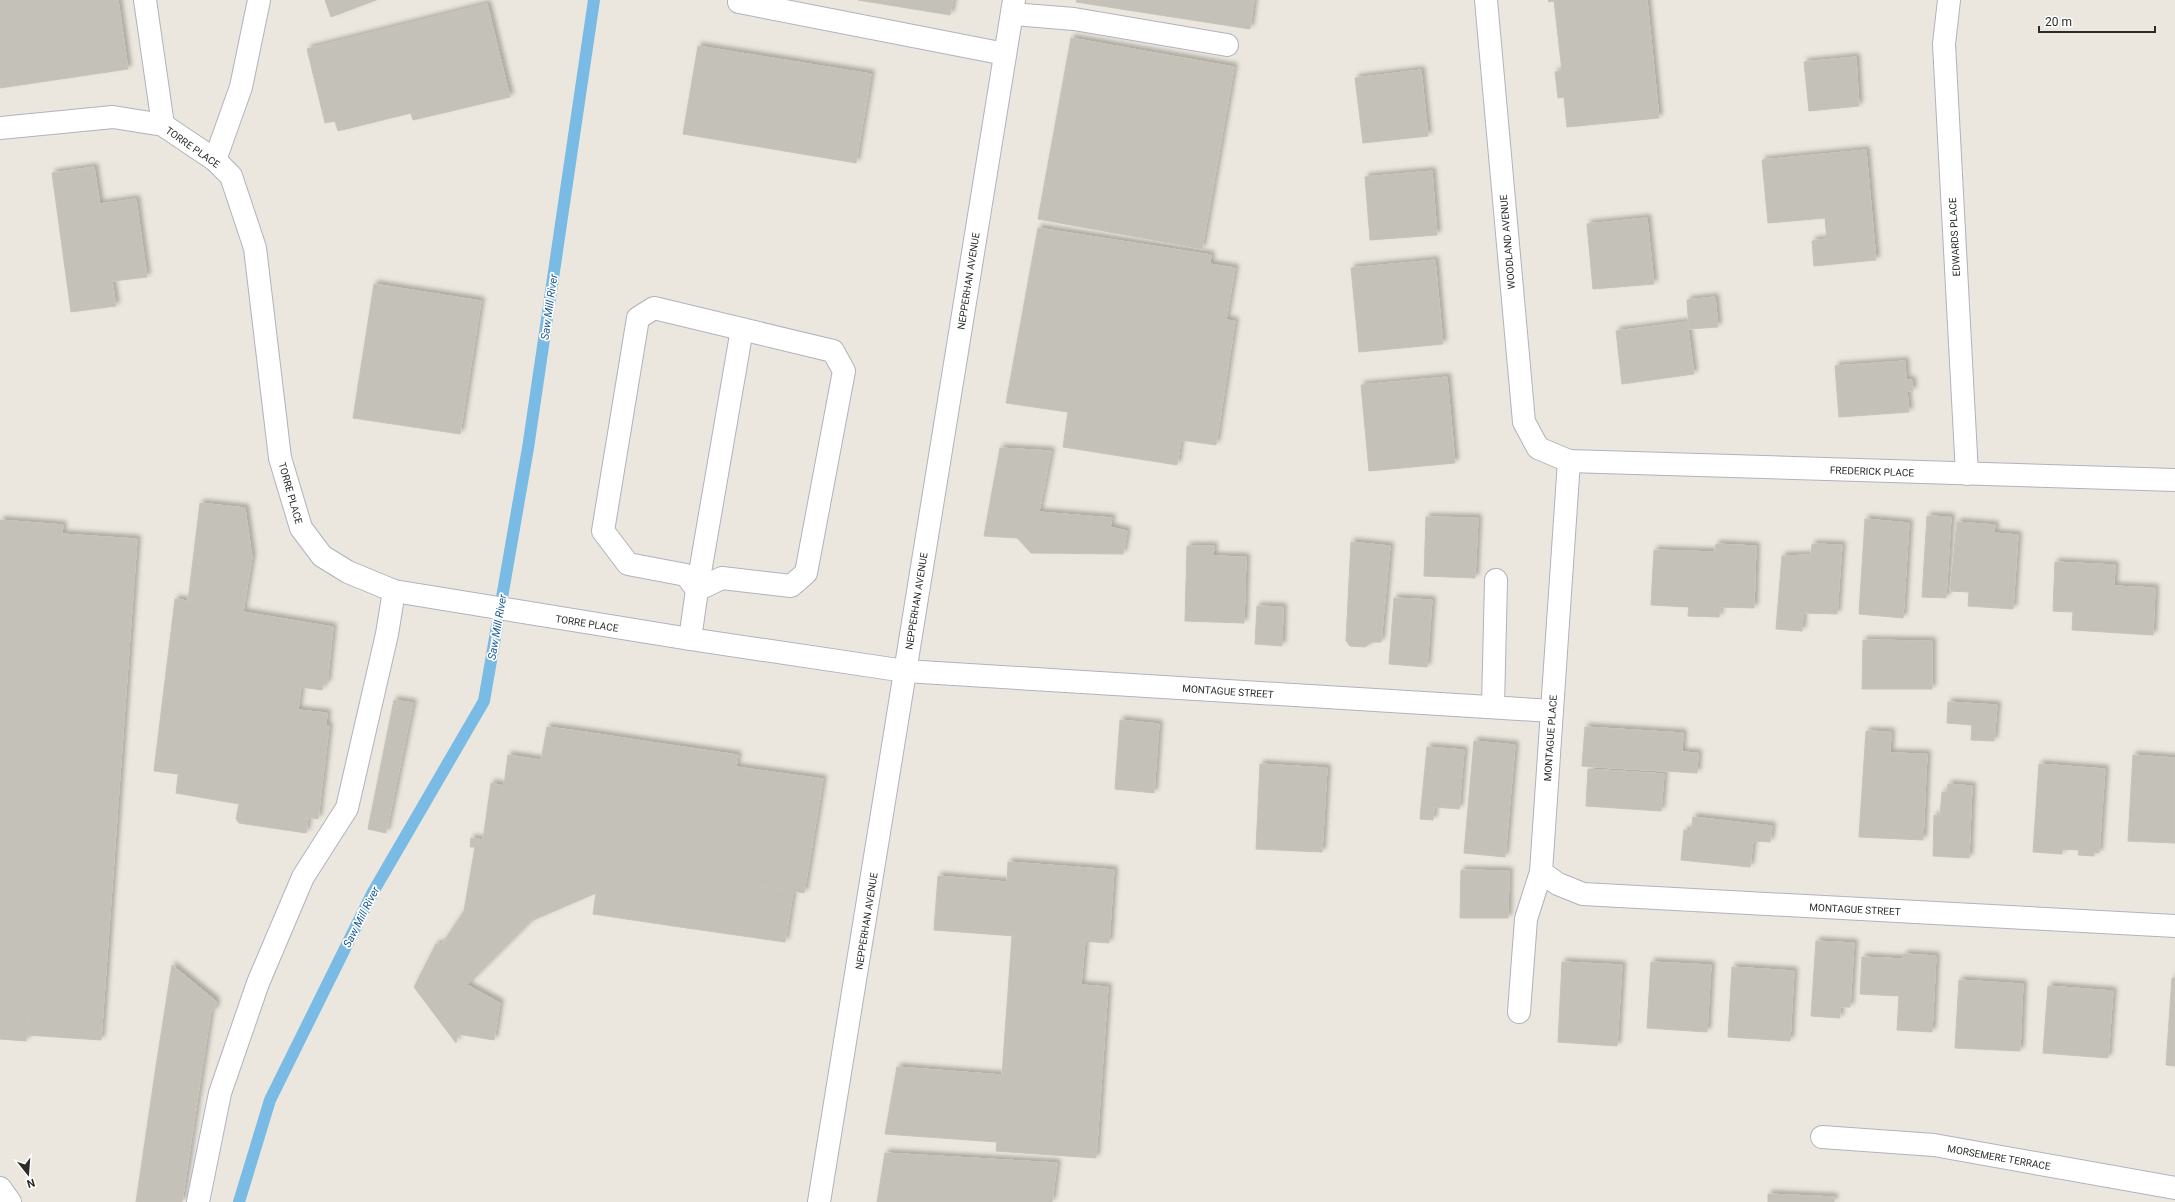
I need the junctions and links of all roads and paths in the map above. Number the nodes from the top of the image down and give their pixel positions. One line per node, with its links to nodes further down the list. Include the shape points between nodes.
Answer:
1 (145, 0): 9 (street)
2 (259, 0): 11 (street, via 241,87)
3 (740, 0): 8 (street, via 739,2)
4 (1486, 0): 13 (street, WOODLAND AVENUE, via 1524,422 1538,448)
5 (1949, 0): 14 (street, EDWARDS PLACE, via 1944,44)
6 (1013, 7): 7 (street); 8 (street, NEPPERHAN AVENUE)
7 (1228, 45)
8 (1005, 54): 20 (street, NEPPERHAN AVENUE)
9 (163, 125): 10 (street, TORRE PLACE, via 113,116); 11 (street, TORRE PLACE)
10 (0, 128)
11 (215, 160): 18 (street, TORRE PLACE, via 231,176 255,248 280,458 301,528 322,556 348,572)
12 (742, 329): 17 (street); 17 (street, via 833,351 844,371 806,573 791,586 722,578); 17 (street, via 654,308 638,318 603,530 628,564 686,575)
13 (1569, 461): 14 (street, FREDERICK PLACE); 22 (street, MONTAGUE PLACE)
14 (1967, 474): 15 (street, FREDERICK PLACE)
15 (2175, 480)
16 (1496, 580): 21 (street)
17 (697, 590): 19 (street)
18 (394, 591): 19 (street, TORRE PLACE); 30 (street, via 387,634 347,808 303,877 258,983 220,1093)
19 (690, 640): 20 (street, TORRE PLACE)
20 (905, 670): 21 (street, MONTAGUE STREET); 31 (street, NEPPERHAN AVENUE)
21 (1493, 707): 22 (street, MONTAGUE STREET)
22 (1552, 711): 23 (street, MONTAGUE PLACE)
23 (1541, 872): 24 (street, MONTAGUE STREET, via 1558,884 1583,894); 25 (street, MONTAGUE PLACE, via 1526,919)
24 (2175, 926)
25 (1519, 1012)
26 (1822, 1137): 28 (street, MORSEMERE TERRACE, via 1934,1145)
27 (0, 1188): 29 (street)
28 (2175, 1188)
29 (10, 1202)
30 (198, 1202)
31 (819, 1202)

